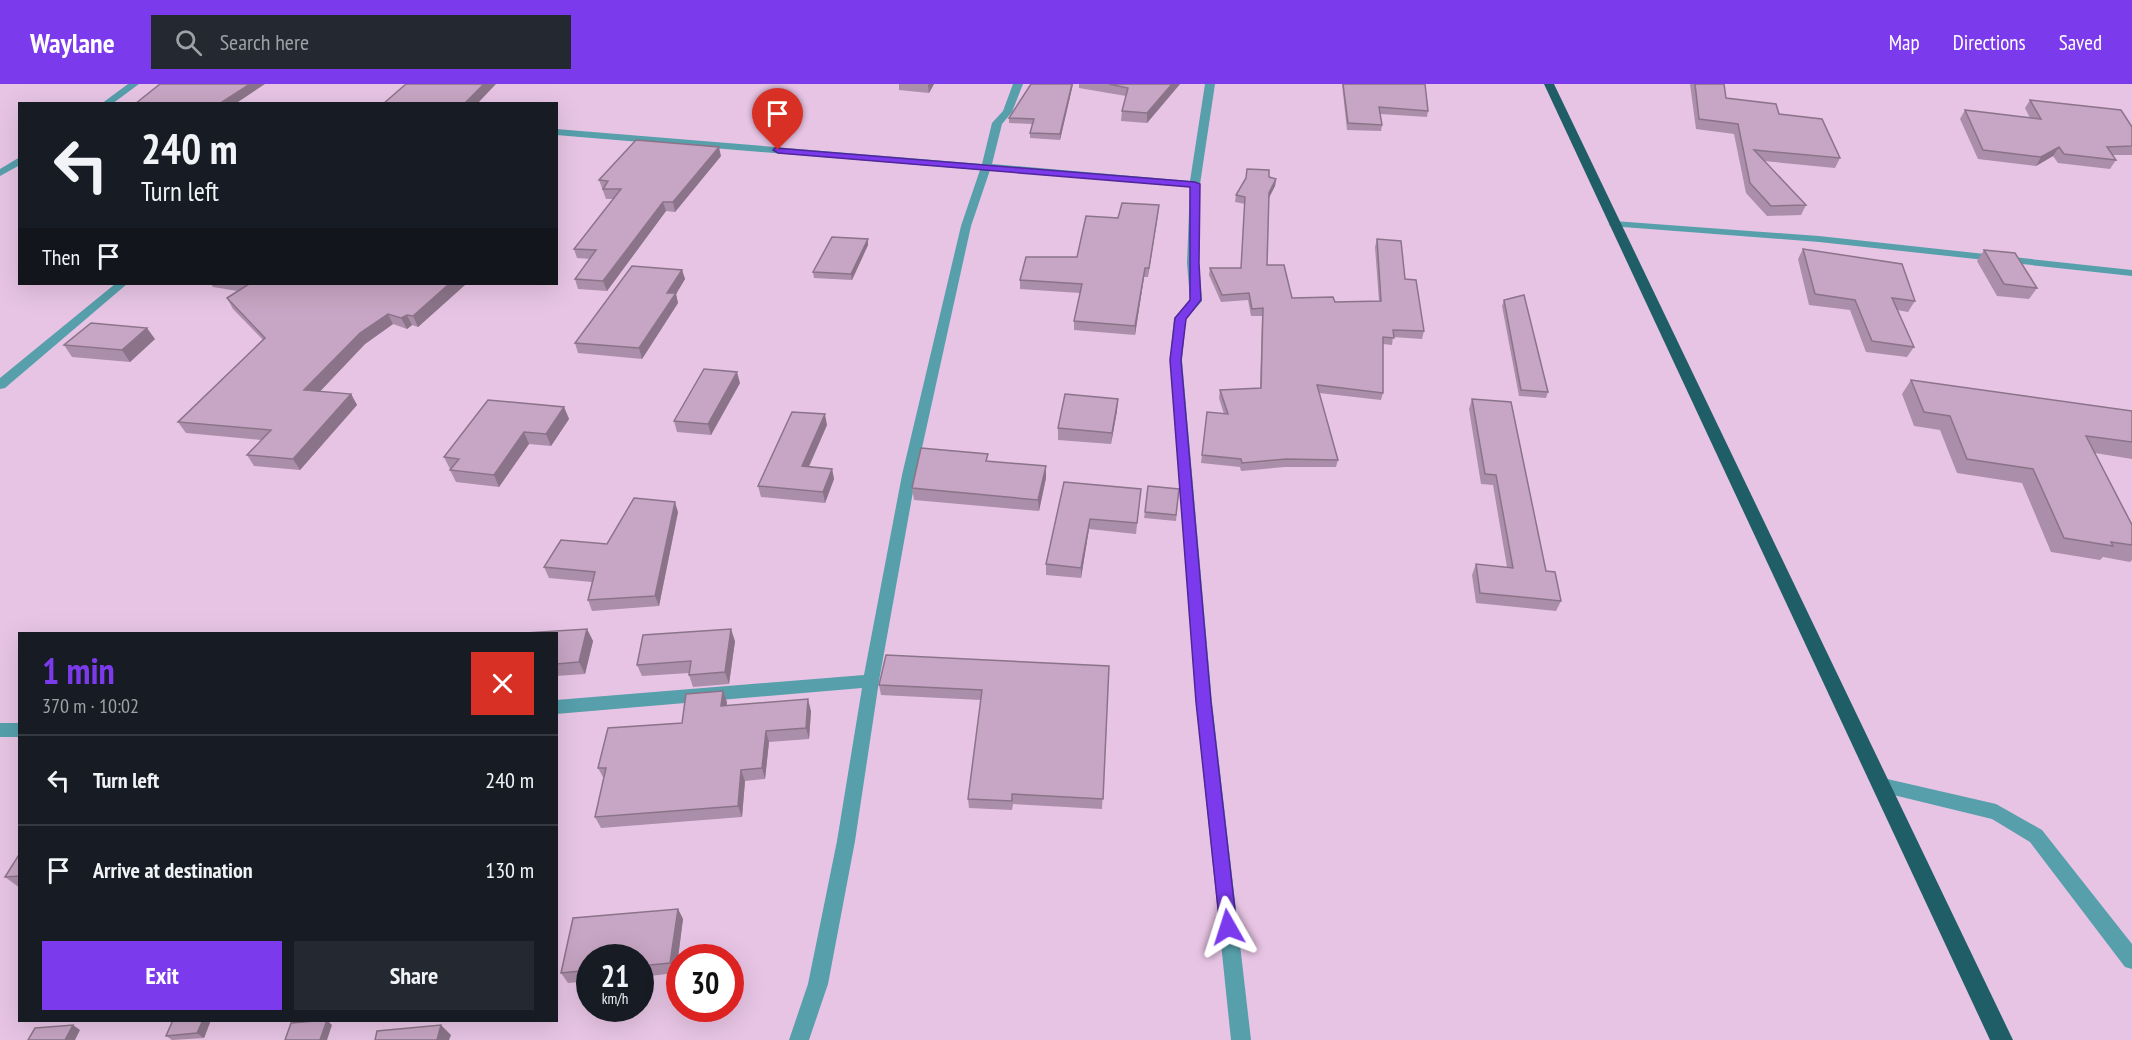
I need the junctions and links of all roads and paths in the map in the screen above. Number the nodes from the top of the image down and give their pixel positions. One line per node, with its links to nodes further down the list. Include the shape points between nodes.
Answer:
1 (134, 84): 5 (street)
2 (1018, 84): 8 (street, via 1007,112 997,123)
3 (1210, 84): 10 (street)
4 (1549, 84): 11 (highway)
5 (107, 102)
6 (558, 132): 8 (street)
7 (18, 161): 9 (street)
8 (986, 168): 10 (street); 15 (street, via 966,226 909,475)
9 (0, 173)
10 (1195, 184): 22 (street, via 1196,300 1180,318 1176,360 1203,702)
11 (1614, 225): 12 (street, via 1818,239); 19 (highway)
12 (2132, 273)
13 (120, 285): 14 (street)
14 (0, 385)
15 (871, 681): 16 (street); 21 (street, via 818,984)
16 (558, 707)
17 (0, 730): 18 (street)
18 (18, 730)
19 (1883, 786): 20 (street, via 1996,812 2036,836); 23 (highway)
20 (2132, 960)
21 (799, 1040)
22 (1241, 1040)
23 (2002, 1040)

